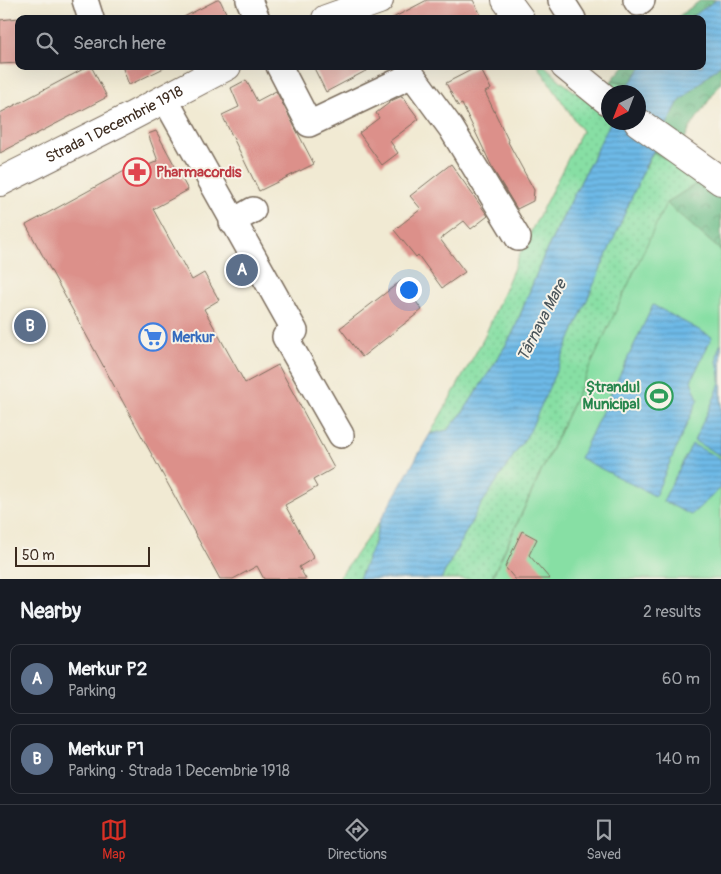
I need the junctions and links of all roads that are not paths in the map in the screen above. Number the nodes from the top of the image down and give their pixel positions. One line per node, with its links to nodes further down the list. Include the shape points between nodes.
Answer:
1 (85, 0): 8 (lane)
2 (249, 0): 9 (lane)
3 (379, 0): 10 (main road)
4 (506, 0): 11 (main road)
5 (561, 0): 12 (lane)
6 (636, 0): 7 (lane, via 638,3)
7 (642, 0)
8 (90, 15)
9 (255, 15)
10 (337, 15)
11 (517, 15)
12 (570, 15)
13 (219, 70): 17 (main road, Strada 1 Decembrie 1918)
14 (280, 70): 21 (lane, via 309,124 412,75 451,128)
15 (575, 70): 16 (main road)
16 (601, 95)
17 (164, 99): 20 (main road, Strada 1 Decembrie 1918); 22 (lane, via 243,216 295,331 285,337)
18 (646, 128): 19 (main road)
19 (721, 181)
20 (0, 182)
21 (518, 238)
22 (341, 435)

